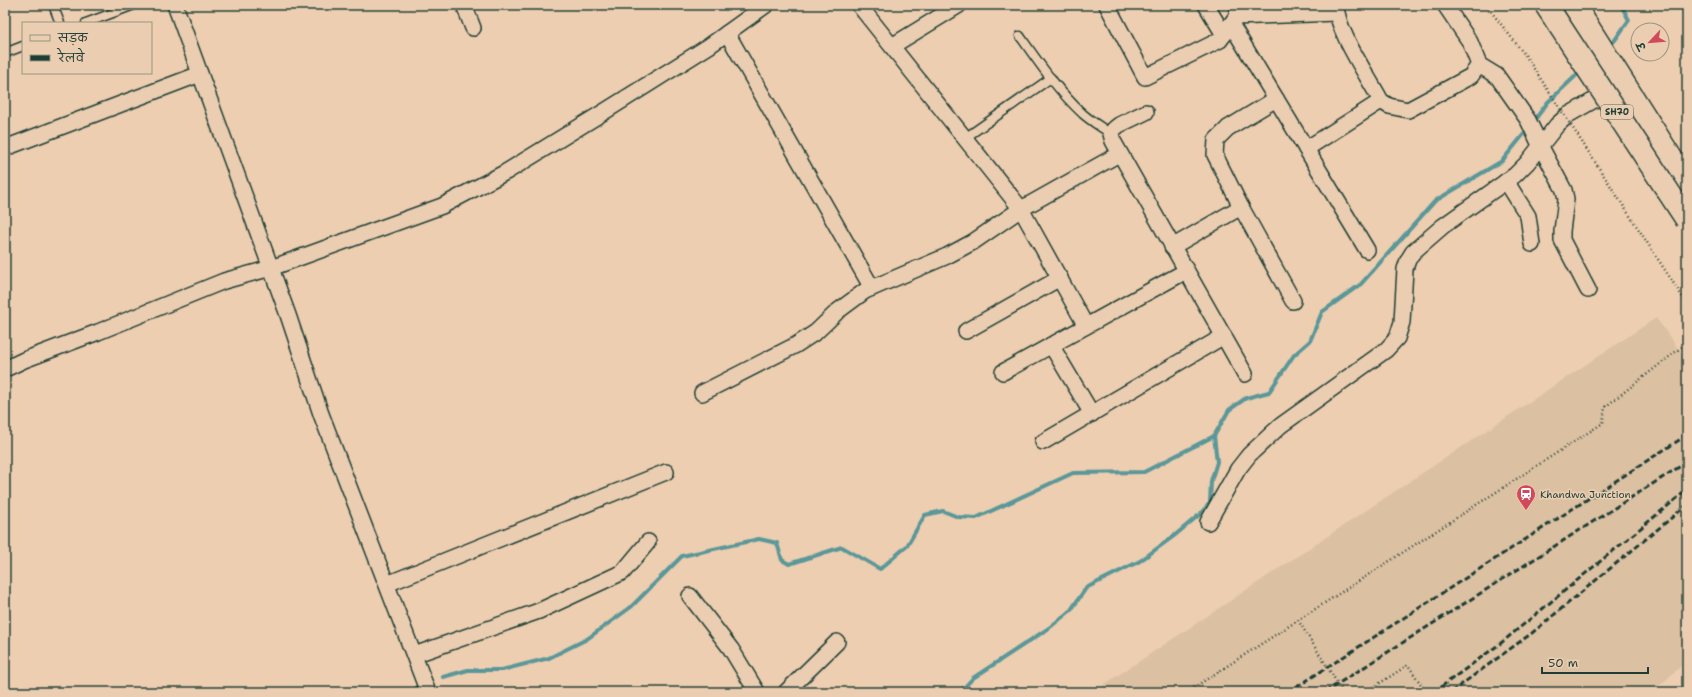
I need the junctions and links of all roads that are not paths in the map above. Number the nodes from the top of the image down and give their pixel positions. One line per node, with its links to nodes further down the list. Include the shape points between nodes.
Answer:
1 (53, 5): 15 (lane)
2 (134, 5): 16 (lane)
3 (175, 5): 24 (street)
4 (464, 5): 17 (street)
5 (766, 5): 18 (street)
6 (859, 5): 21 (street)
7 (959, 5): 21 (street)
8 (1108, 5): 14 (street, via 1145,77 1220,40)
9 (1206, 5): 14 (street)
10 (1445, 5): 23 (street, via 1470,42)
11 (1546, 5): 40 (main road, SH70, bridge)
12 (1574, 5): 26 (main road)
13 (1336, 9): 14 (street); 28 (street, via 1341,29)
14 (1232, 20): 27 (street)
15 (60, 22)
16 (89, 22)
17 (473, 28)
18 (727, 33): 44 (street, via 506,172 442,206); 47 (street)
19 (1020, 36): 25 (lane)
20 (22, 46): 22 (lane)
21 (892, 46): 31 (street)
22 (5, 53)
23 (1479, 65): 28 (street, via 1471,76 1408,110 1389,106); 32 (street, via 1498,76 1528,120)
24 (200, 74): 33 (street); 44 (street)
25 (1051, 78): 30 (lane, via 1084,114); 31 (lane)
26 (1623, 84): 32 (street, via 1568,115 1556,125); 37 (main road)
27 (1276, 99): 34 (street); 38 (street, via 1228,128 1216,140 1215,155)
28 (1381, 101): 34 (street)
29 (1146, 112): 30 (street, via 1114,128)
30 (1111, 134): 35 (street)
31 (964, 138): 39 (street)
32 (1540, 147): 36 (street, via 1527,163); 48 (street, via 1564,190 1566,199 1562,240)
33 (5, 148)
34 (1306, 149): 43 (street)
35 (1118, 154): 39 (street); 42 (street)
36 (1506, 181): 41 (street, via 1528,216); 61 (street, via 1443,226 1413,252 1405,269 1402,322 1397,338 1386,350 1280,426 1249,455 1238,469)
37 (1687, 183)
38 (1241, 207): 42 (street); 49 (street)
39 (1021, 209): 46 (street); 47 (street, via 948,256)
40 (1687, 220)
41 (1532, 244)
42 (1172, 246): 45 (street)
43 (1367, 250)
44 (270, 268): 54 (street, via 224,281); 63 (street, via 321,414)
45 (1186, 271): 50 (street); 52 (street)
46 (1060, 278): 50 (street); 51 (street)
47 (872, 288): 57 (street, via 856,297 816,332 796,345)
48 (1588, 290)
49 (1293, 301)
50 (1086, 326): 53 (street)
51 (966, 331)
52 (1224, 336): 56 (street); 58 (street)
53 (1051, 345): 55 (street); 58 (street)
54 (5, 369)
55 (1003, 372)
56 (1245, 374)
57 (702, 393)
58 (1092, 414): 59 (street)
59 (1043, 442)
60 (666, 472): 63 (street)
61 (1208, 522)
62 (648, 542): 66 (street, via 623,572 539,612)
63 (387, 584): 66 (street)
64 (690, 596): 68 (street, via 731,649)
65 (837, 642): 69 (street)
66 (414, 655): 67 (street)
67 (428, 692)
68 (757, 692)
69 (786, 692)

